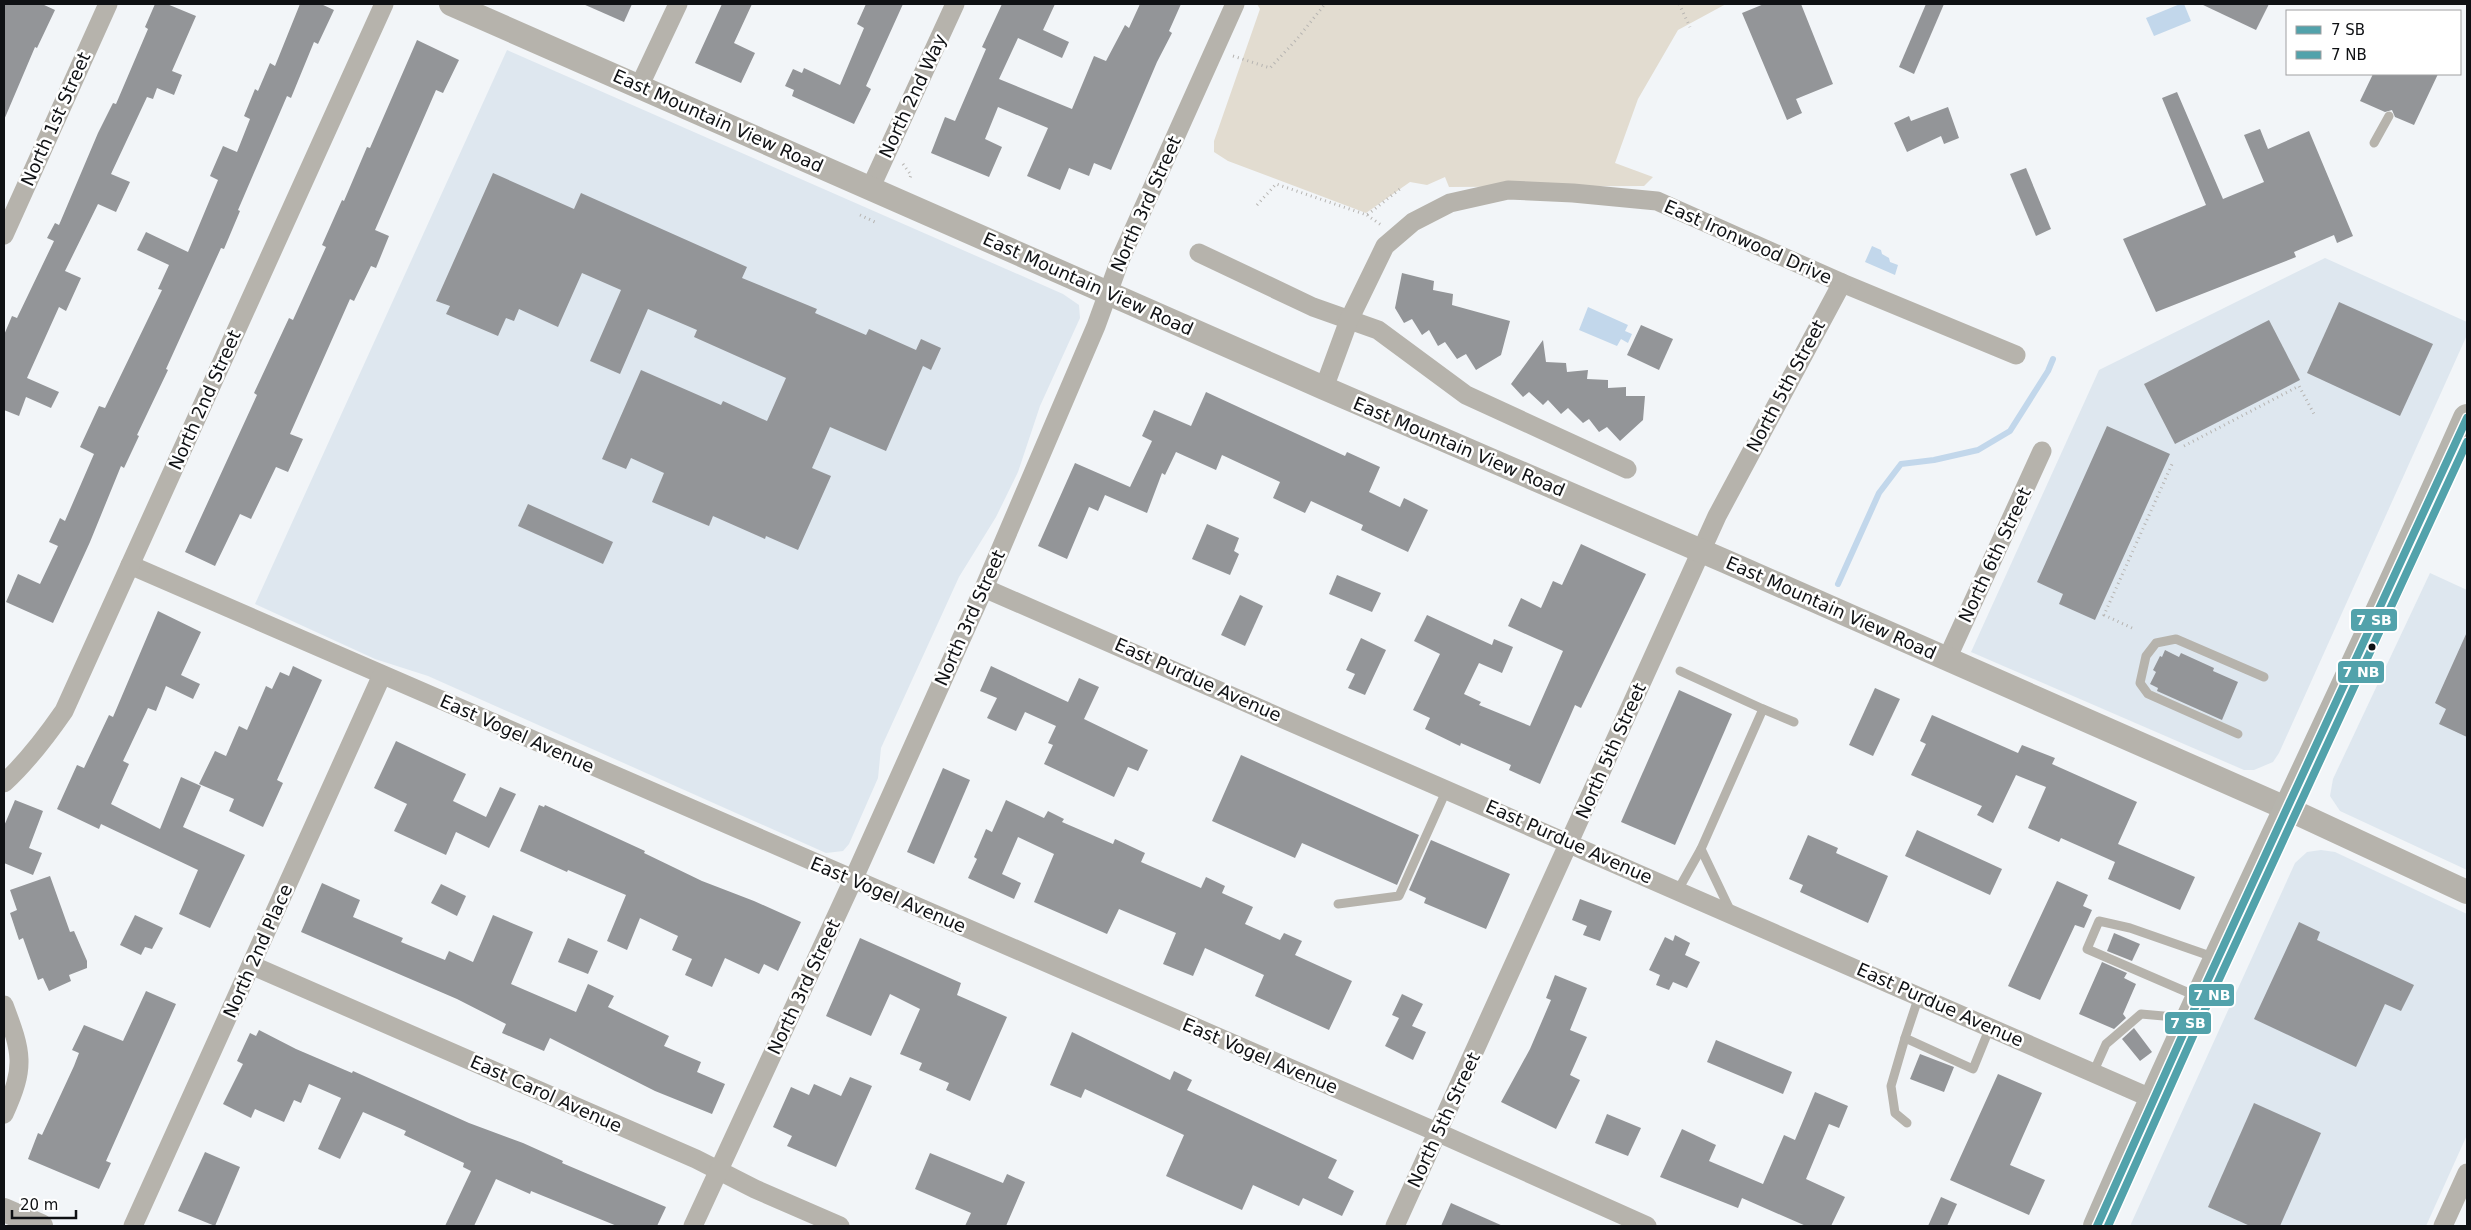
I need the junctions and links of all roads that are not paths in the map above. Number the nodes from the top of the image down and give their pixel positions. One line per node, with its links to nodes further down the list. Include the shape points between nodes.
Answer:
1 (108, 4): 11 (street, North 1st Street)
2 (384, 4): 22 (street, North 2nd Street)
3 (450, 4): 7 (street, East Mountain View Road)
4 (678, 4): 7 (street)
5 (955, 4): 10 (street, North 2nd Way)
6 (1235, 4): 14 (street, North 3rd Street)
7 (640, 88): 10 (street, East Mountain View Road)
8 (2389, 116): 9 (lane)
9 (2374, 143)
10 (870, 189): 14 (street, East Mountain View Road)
11 (4, 235)
12 (1199, 253): 15 (street)
13 (1842, 283): 15 (street, East Ironwood Drive, via 1657,201 1508,190 1450,203 1413,222 1385,246); 16 (street, East Ironwood Drive); 21 (street, North 5th Street, via 1717,516)
14 (1108, 293): 17 (street, East Mountain View Road); 23 (street, North 3rd Street)
15 (1349, 320): 17 (street, East Ironwood Drive); 20 (street, via 1378,330 1466,395)
16 (2016, 355)
17 (1324, 388): 21 (street, East Mountain View Road)
18 (2467, 418): 33 (main road)
19 (2042, 451): 24 (street, North 6th Street)
20 (1627, 469)
21 (1702, 551): 24 (street, East Mountain View Road); 34 (street, North 5th Street)
22 (130, 564): 26 (street, East Vogel Avenue); 31 (street, North 2nd Street, via 64,711 45,739)
23 (984, 588): 32 (street, East Purdue Avenue); 36 (street, North 3rd Street)
24 (1947, 659): 33 (street, East Mountain View Road)
25 (1680, 671): 28 (lane)
26 (382, 675): 36 (street, East Vogel Avenue); 42 (street, North 2nd Place)
27 (2264, 677): 30 (lane, via 2176,639 2156,643 2146,656 2140,683 2148,694)
28 (1763, 709): 29 (lane); 35 (lane)
29 (1794, 722)
30 (2238, 734)
31 (4, 783)
32 (1447, 789): 34 (street, East Purdue Avenue); 39 (lane, via 1399,896)
33 (2288, 809): 38 (street, East Mountain View Road); 41 (main road)
34 (1570, 842): 37 (street, East Purdue Avenue); 52 (street, North 5th Street)
35 (1701, 849): 37 (lane); 40 (lane)
36 (853, 880): 52 (street, East Vogel Avenue); 53 (street, North 3rd Street)
37 (1678, 890): 40 (street, East Purdue Avenue)
38 (2467, 892)
39 (1338, 904)
40 (1732, 914): 43 (street, East Purdue Avenue)
41 (2219, 958): 45 (main road); 45 (lane, via 2099,921 2087,949)
42 (251, 966): 53 (street, East Carol Avenue); 57 (street, North 2nd Place)
43 (1919, 996): 46 (street, East Purdue Avenue); 47 (lane)
44 (4, 1005): 50 (street, via 19,1049 21,1069)
45 (2196, 1008): 48 (lane, via 2141,1014 2106,1044); 49 (main road)
46 (1990, 1027): 47 (lane, via 1972,1069); 48 (street, East Purdue Avenue)
47 (1905, 1038): 51 (lane, via 1891,1086 1896,1113)
48 (2093, 1073): 49 (street, East Purdue Avenue)
49 (2153, 1099): 62 (main road)
50 (4, 1114)
51 (1907, 1123)
52 (1439, 1133): 60 (street, North 5th Street); 61 (street, East Vogel Avenue)
53 (718, 1171): 58 (street, North 3rd Street); 59 (street, East Carol Avenue)
54 (2467, 1173): 63 (street)
55 (4, 1210): 56 (street)
56 (41, 1226)
57 (133, 1226)
58 (693, 1226)
59 (840, 1226)
60 (1395, 1226)
61 (1647, 1226)
62 (2097, 1226)
63 (2443, 1226)

